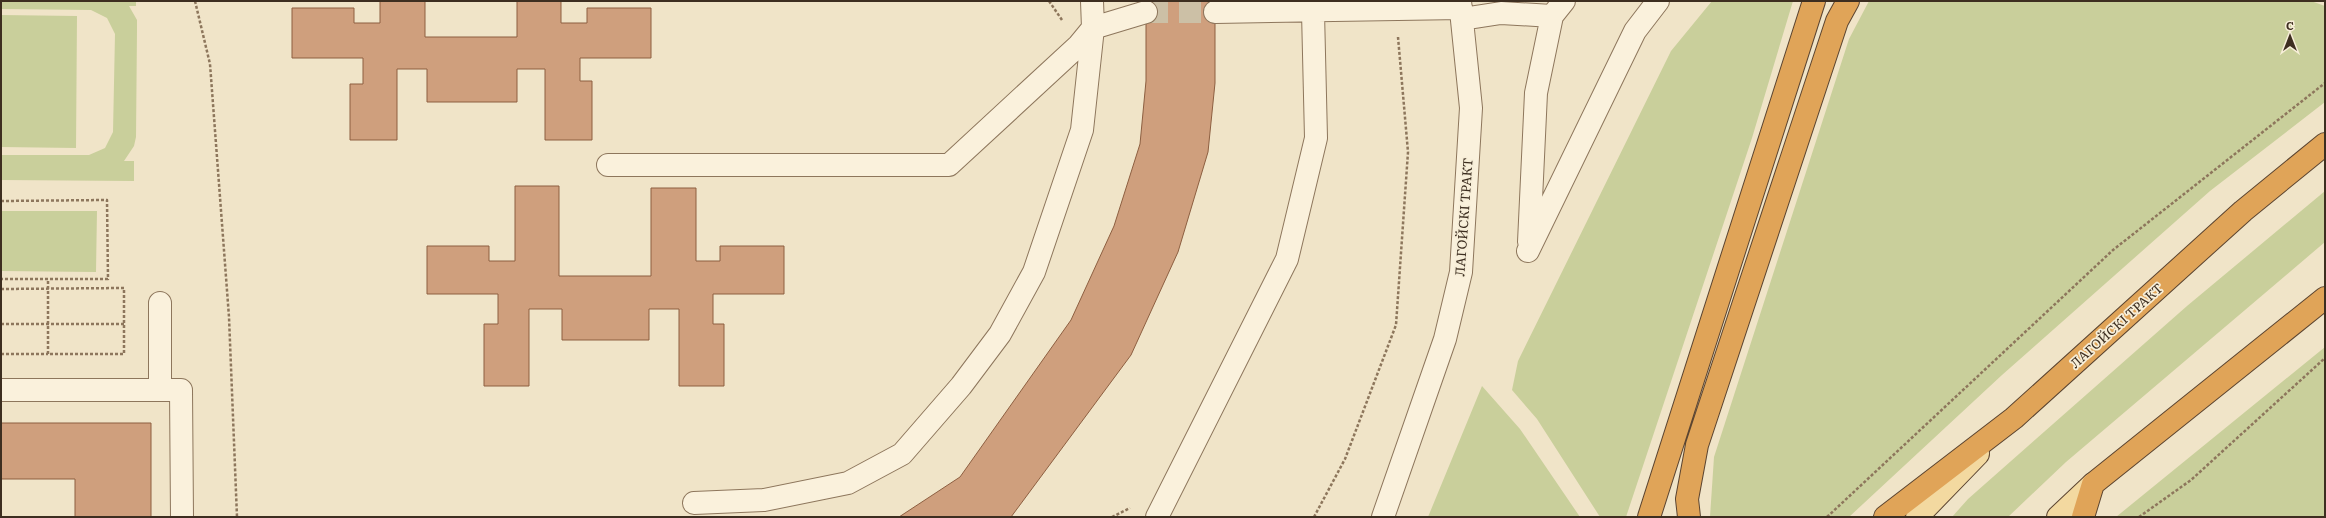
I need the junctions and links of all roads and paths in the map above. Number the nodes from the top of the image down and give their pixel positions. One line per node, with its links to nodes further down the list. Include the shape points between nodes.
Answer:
1 (194, 1): 35 (path, via 210,64 229,317)
2 (1092, 1): 12 (street)
3 (1658, 1): 6 (street, via 1635,31 1528,251 1536,93)
4 (1814, 1): 39 (highway)
5 (1848, 1): 40 (highway, via 1837,21 1697,444 1687,499)
6 (1558, 8): 8 (street, via 1501,13)
7 (1396, 9): 8 (street); 11 (street); 37 (path, via 1408,152 1396,325 1345,459)
8 (1461, 9): 38 (street, ЛАГОЙСКІ ТРАКТ, via 1470,108 1461,272 1445,339)
9 (1146, 12): 12 (street)
10 (1215, 12): 11 (street)
11 (1313, 12): 36 (street, via 1316,138 1287,259)
12 (1093, 28): 15 (street, via 1079,45 949,165); 33 (street, via 1082,130 1034,272 1000,334 961,386 902,454 848,484 764,500)
13 (2325, 83): 41 (path, via 2113,250)
14 (2325, 144): 31 (highway, ЛАГОЙСКІ ТРАКТ, via 2243,211)
15 (608, 165)
16 (1, 201): 18 (path, via 107,200 108,279)
17 (1, 279): 18 (path)
18 (48, 279): 20 (path)
19 (1, 289): 20 (path)
20 (48, 289): 24 (path); 25 (path, via 124,288)
21 (2325, 298): 32 (highway)
22 (160, 303): 30 (street)
23 (1, 324): 24 (path)
24 (48, 324): 25 (path); 27 (path)
25 (124, 324): 27 (path, via 124,354)
26 (1, 354): 27 (path)
27 (48, 354)
28 (2325, 358): 46 (path, via 2191,480)
29 (1, 390): 30 (street)
30 (160, 390): 34 (street, via 181,390)
31 (2014, 418): 42 (highway); 43 (main road, ЛАГОЙСКІ ТРАКТ)
32 (2093, 484): 44 (main road); 45 (highway)
33 (694, 503)
34 (182, 517)
35 (237, 517)
36 (1157, 517)
37 (1314, 517)
38 (1383, 517)
39 (1649, 517)
40 (1688, 517)
41 (1827, 517)
42 (1885, 517)
43 (1916, 517)
44 (2058, 517)
45 (2083, 517)
46 (2140, 517)

